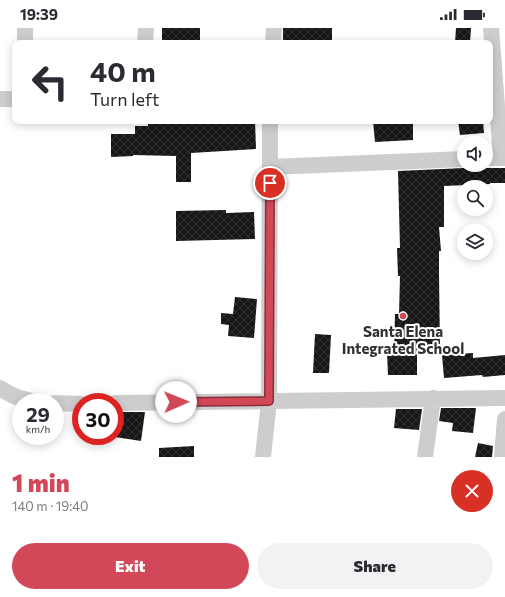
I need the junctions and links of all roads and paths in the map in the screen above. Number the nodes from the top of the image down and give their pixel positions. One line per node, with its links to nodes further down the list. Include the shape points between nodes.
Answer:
1 (25, 28): 5 (street)
2 (146, 28): 6 (street)
3 (274, 28): 7 (street)
4 (491, 28): 8 (street)
5 (25, 40)
6 (146, 40)
7 (273, 40)
8 (492, 40)
9 (493, 71): 13 (street)
10 (12, 98): 11 (street)
11 (0, 99)
12 (270, 124): 15 (street)
13 (497, 158)
14 (457, 159): 15 (street)
15 (271, 167): 20 (street)
16 (0, 388): 17 (street)
17 (12, 395)
18 (433, 398): 19 (street); 20 (street); 24 (street)
19 (505, 398)
20 (269, 401): 21 (street); 23 (street)
21 (124, 403)
22 (505, 419): 25 (street)
23 (263, 457)
24 (425, 457)
25 (502, 457)

